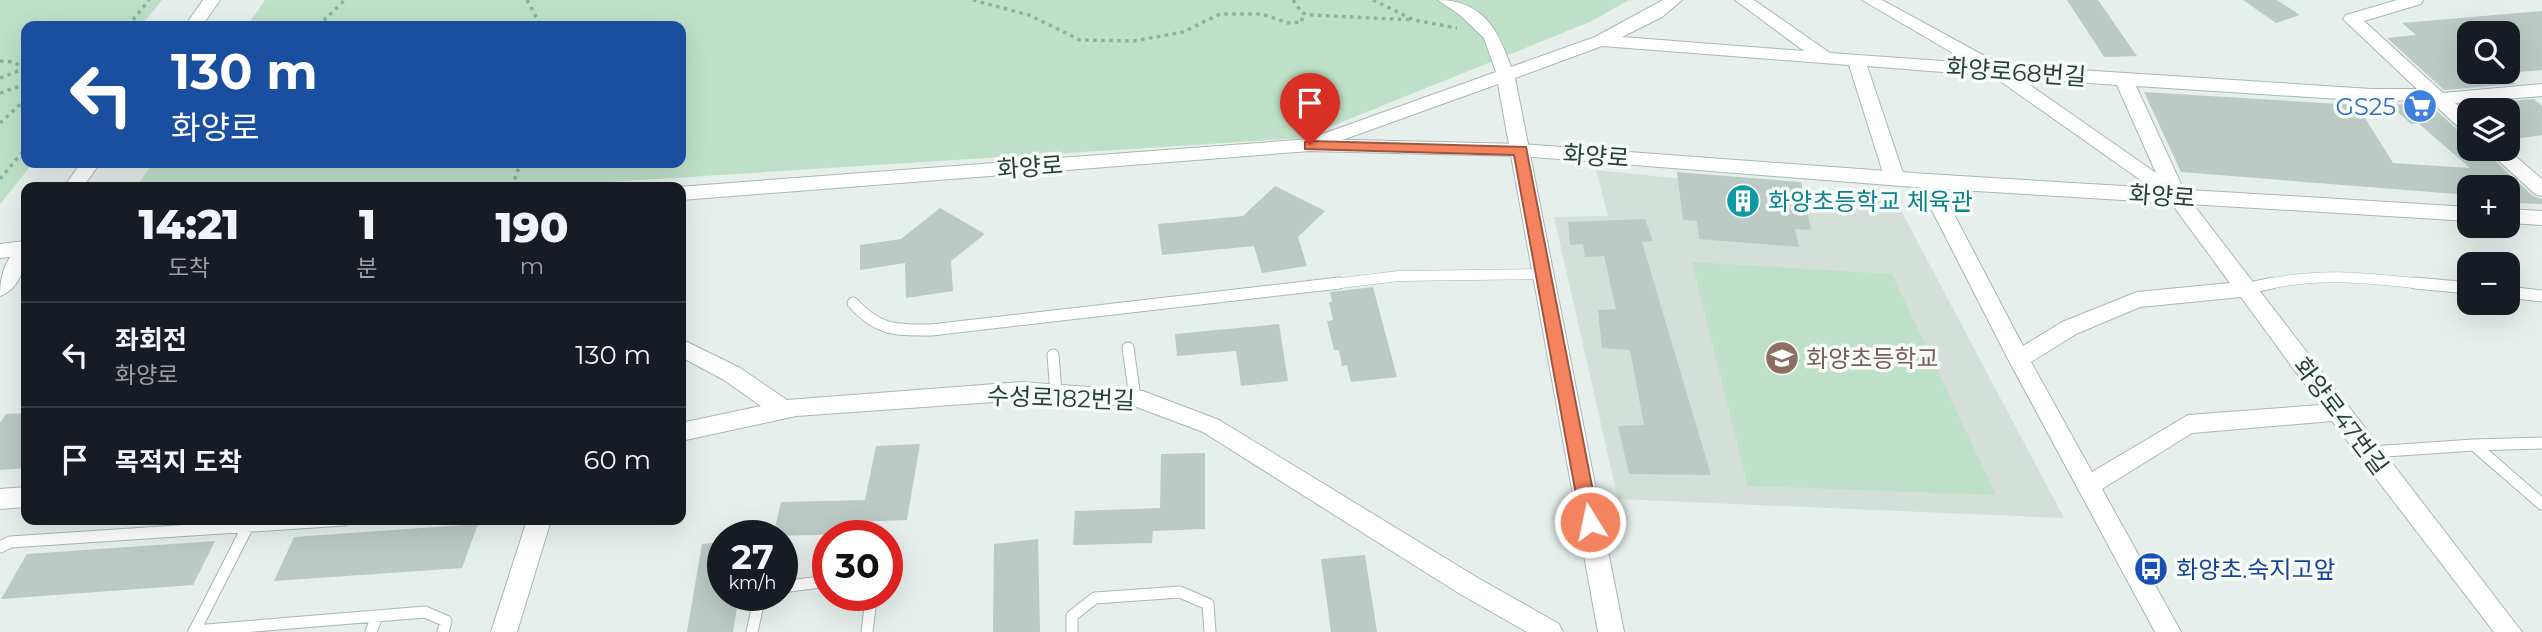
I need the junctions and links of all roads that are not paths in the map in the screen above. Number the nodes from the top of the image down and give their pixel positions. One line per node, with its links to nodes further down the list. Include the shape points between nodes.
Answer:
1 (212, 0): 7 (street)
2 (1446, 0): 12 (street, via 1466,11 1492,36)
3 (1674, 0): 8 (street, 화양로68번길)
4 (1744, 0): 9 (street)
5 (1870, 0): 11 (street)
6 (2415, 0): 15 (street, via 2352,19)
7 (197, 21)
8 (1601, 41): 9 (street, 화양로68번길); 12 (street, 화양로68번길)
9 (1826, 58): 10 (street, 화양로68번길)
10 (1856, 60): 11 (street, 화양로68번길); 20 (street)
11 (1998, 71): 13 (street, 화양로68번길); 24 (street)
12 (1505, 74): 17 (street, 화양로68번길); 18 (street)
13 (2124, 80): 15 (street, 화양로68번길); 24 (street)
14 (2542, 90): 15 (street, 화양로68번길)
15 (2435, 96): 16 (street)
16 (2457, 115)
17 (1310, 145): 18 (street, 화양로); 23 (street, 화양로)
18 (1521, 150): 20 (street, 화양로); 31 (street)
19 (2509, 161): 22 (street)
20 (1895, 179): 21 (street, 화양로)
21 (1927, 181): 24 (street, 화양로); 41 (street)
22 (2542, 189)
23 (686, 193)
24 (2177, 197): 25 (street, 화양로); 34 (street, 화양로47번길)
25 (2457, 213)
26 (2520, 217): 27 (street)
27 (2542, 218)
28 (21, 250): 29 (street)
29 (0, 251)
30 (21, 257): 33 (street)
31 (1544, 274): 37 (lane, via 1399,276 931,330 895,330 868,321); 71 (street)
32 (2457, 287): 34 (lane, via 2330,275)
33 (0, 288)
34 (2245, 289): 41 (street, via 2137,300 2069,328); 45 (street, 화양로47번길)
35 (2520, 293): 36 (lane)
36 (2542, 296)
37 (853, 303)
38 (1128, 348): 43 (lane)
39 (686, 349): 44 (street)
40 (1053, 355): 42 (lane)
41 (2019, 359): 50 (street)
42 (1056, 393): 43 (street, 수성로182번길); 44 (street, 수성로182번길, via 1021,391)
43 (1135, 397): 70 (street, 수성로182번길, via 1210,426)
44 (784, 410): 46 (street, 수성로182번길)
45 (2338, 412): 49 (street, 화양로47번길); 50 (street, via 2188,424)
46 (686, 431)
47 (2542, 443): 48 (lane)
48 (2474, 446): 49 (lane); 53 (lane)
49 (2368, 452): 73 (street, 화양로47번길)
50 (2088, 486): 72 (street)
51 (21, 497): 52 (street)
52 (0, 499)
53 (2542, 504)
54 (222, 525): 57 (lane, via 10,541)
55 (248, 525): 62 (lane)
56 (537, 525): 65 (street)
57 (0, 547)
58 (757, 611): 66 (lane)
59 (870, 611): 67 (lane)
60 (377, 616): 61 (lane); 63 (lane); 64 (lane, via 425,612 446,621)
61 (316, 626): 62 (lane)
62 (194, 631)
63 (371, 632)
64 (443, 632)
65 (504, 632)
66 (752, 632)
67 (867, 632)
68 (1072, 632): 69 (lane, via 1072,616 1095,598 1180,592 1208,604)
69 (1210, 632)
70 (1550, 632)
71 (1611, 632)
72 (2168, 632)
73 (2509, 632)

